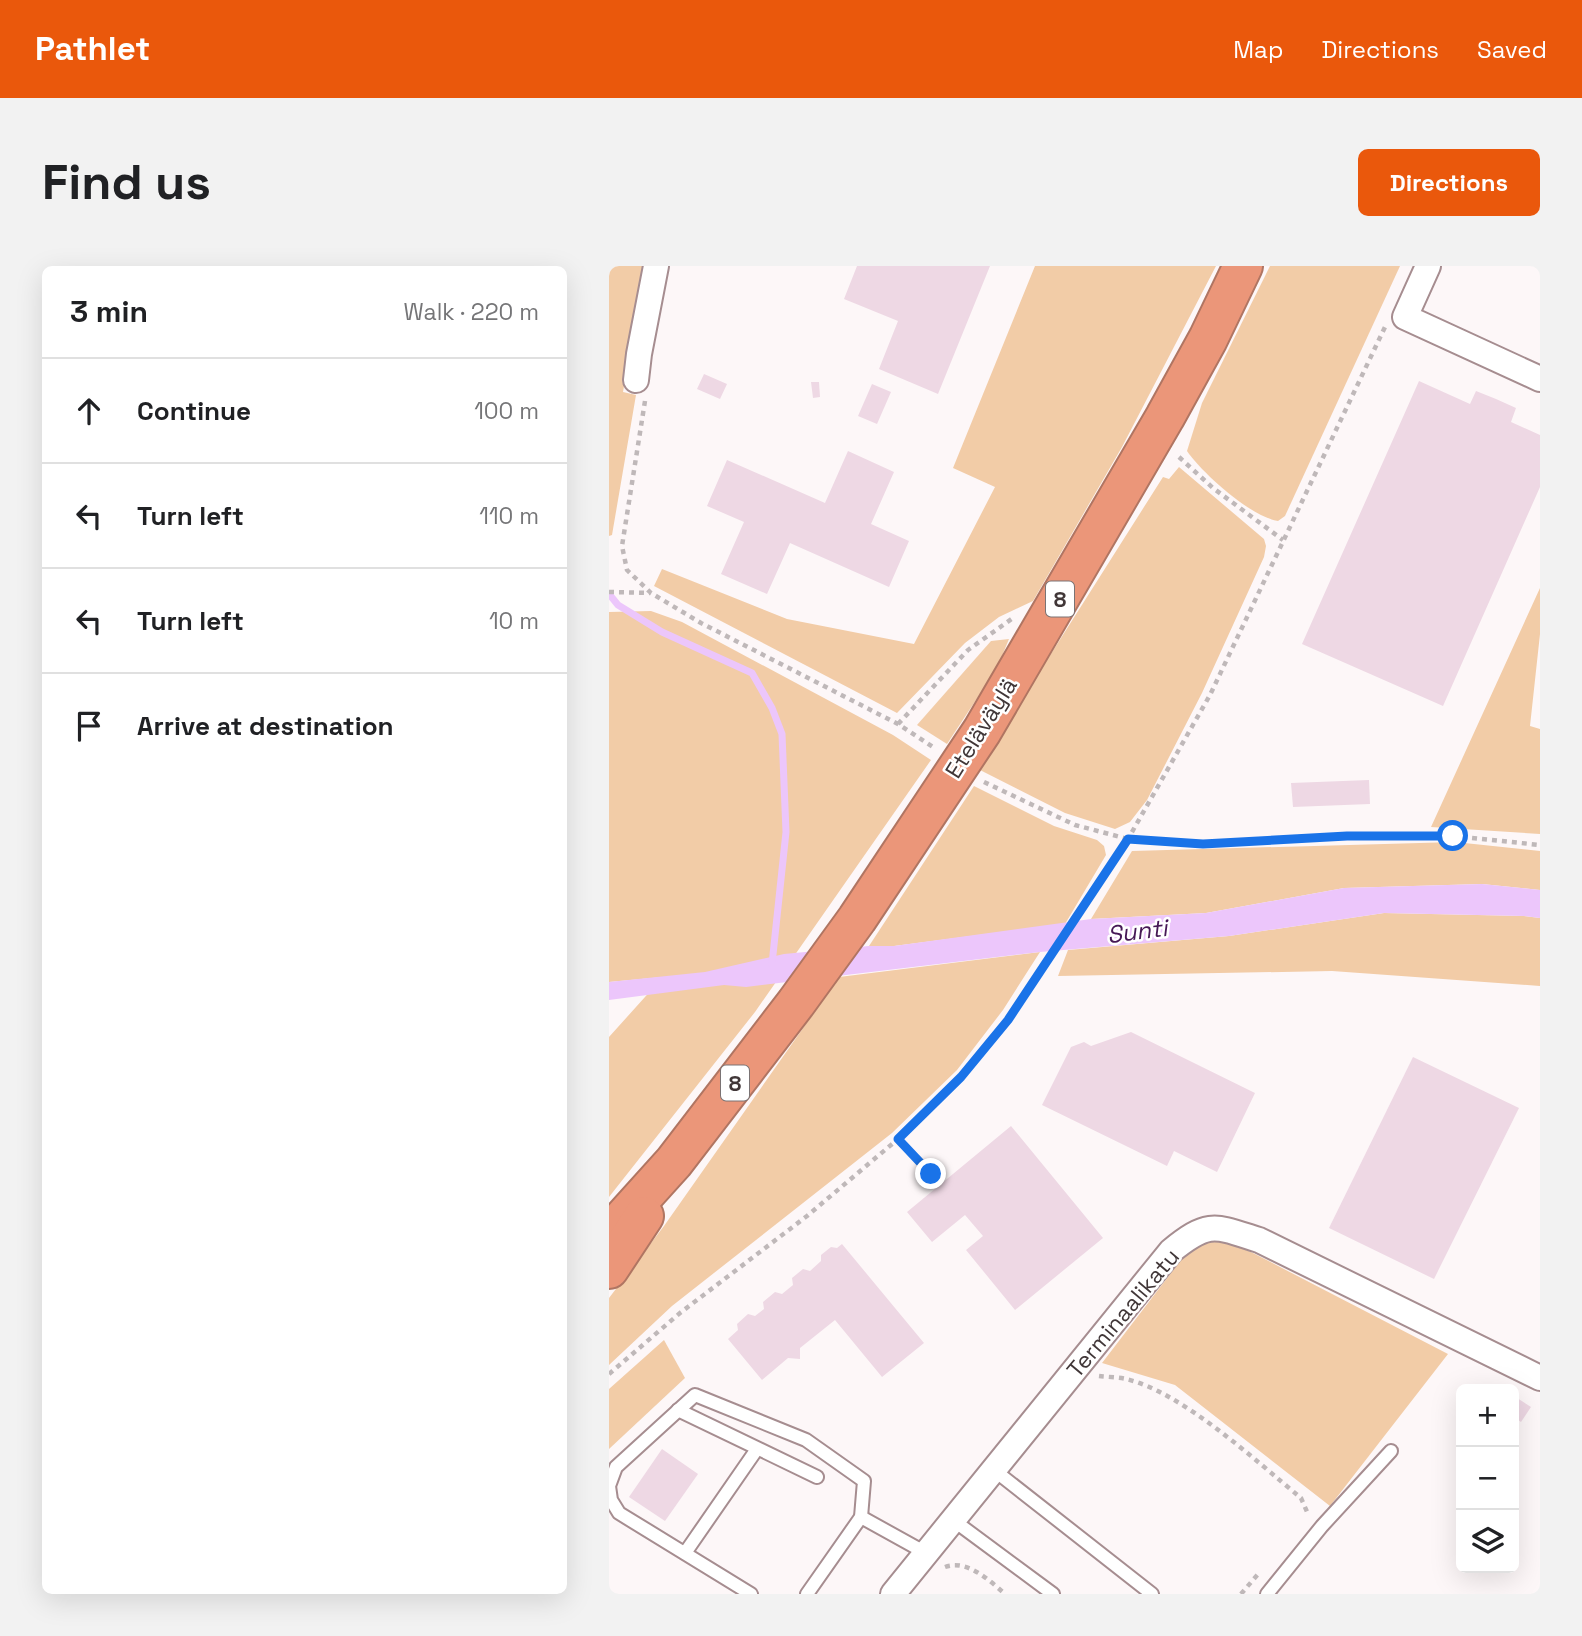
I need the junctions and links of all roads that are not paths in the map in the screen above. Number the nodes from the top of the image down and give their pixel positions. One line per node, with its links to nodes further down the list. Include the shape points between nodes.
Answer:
1 (656, 266): 5 (street, via 639,354)
2 (1243, 266): 6 (highway, Eteläväylä / 8, via 1165,417 982,731 857,919)
3 (1429, 266): 4 (street, via 1405,317)
4 (1540, 379)
5 (641, 388)
6 (674, 1162): 7 (highway, Eteläväylä / 8); 8 (highway, Eteläväylä / 8, via 635,1233)
7 (609, 1234)
8 (609, 1269)
9 (1540, 1378): 13 (street, Terminaalikatu, via 1259,1240 1208,1228 1171,1251)
10 (678, 1410): 11 (lane); 15 (lane, via 695,1395 806,1440 864,1481); 17 (lane, via 616,1467 609,1486 619,1513)
11 (757, 1449): 14 (lane); 17 (lane)
12 (1391, 1451): 24 (lane)
13 (994, 1470): 16 (street, Terminaalikatu); 23 (lane)
14 (817, 1477)
15 (861, 1517): 18 (lane); 20 (lane)
16 (953, 1520): 18 (street, Terminaalikatu); 22 (lane)
17 (685, 1553): 19 (lane)
18 (933, 1561): 21 (street, Terminaalikatu)
19 (751, 1594)
20 (807, 1594)
21 (893, 1594)
22 (1053, 1594)
23 (1152, 1594)
24 (1267, 1594)

